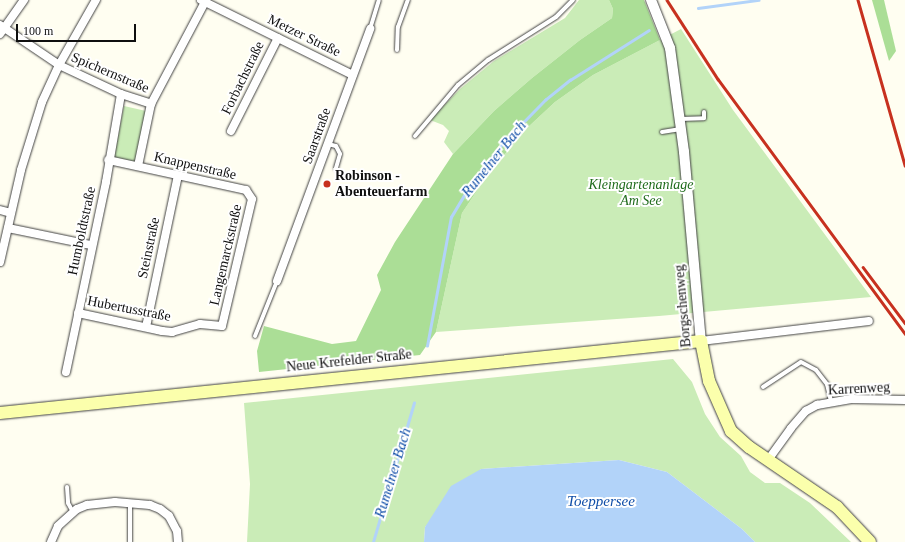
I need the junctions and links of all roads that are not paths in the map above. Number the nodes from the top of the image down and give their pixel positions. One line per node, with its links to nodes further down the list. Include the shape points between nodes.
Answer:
1 (24, 0): 8 (street)
2 (96, 0): 12 (street)
3 (379, 0): 9 (lane, Saarstraße)
4 (408, 0): 11 (lane, via 398,27)
5 (573, 0): 20 (lane, via 556,17 488,60 458,84)
6 (651, 0): 17 (street, Borgschenweg, via 670,48)
7 (204, 1): 10 (street, Metzer Straße); 15 (street)
8 (1, 29): 12 (street, Spichernstraße)
9 (370, 29): 13 (street, Saarstraße)
10 (278, 38): 13 (street, Metzer Straße); 18 (street, Forbachstraße)
11 (397, 50)
12 (59, 65): 14 (street, Spichernstraße); 28 (street, via 31,132)
13 (353, 75): 21 (street, Saarstraße)
14 (121, 94): 15 (street, Spichernstraße); 22 (street, Humboldtstraße)
15 (151, 104): 23 (street)
16 (704, 112): 17 (lane, via 704,118)
17 (681, 124): 19 (lane); 39 (street, Borgschenweg)
18 (231, 131)
19 (662, 132)
20 (415, 136)
21 (328, 144): 24 (lane, via 336,146 340,154); 33 (street, Saarstraße)
22 (108, 160): 23 (street, Knappenstraße); 31 (street, Humboldtstraße)
23 (138, 166): 25 (street, Knappenstraße)
24 (336, 168)
25 (178, 175): 26 (street, Knappenstraße); 37 (street, Steinstraße)
26 (246, 190): 36 (street, Langemarckstraße, via 252,199)
27 (0, 210): 28 (street)
28 (11, 212): 29 (street)
29 (8, 228): 30 (street); 31 (street)
30 (2, 244): 32 (street)
31 (91, 245): 34 (street, Humboldtstraße)
32 (0, 262)
33 (277, 281): 38 (lane)
34 (78, 313): 37 (street, Hubertusstraße); 40 (street, Humboldtstraße)
35 (869, 321): 39 (street)
36 (222, 326): 37 (street, Hubertusstraße, via 200,324 172,332)
37 (146, 327)
38 (255, 336)
39 (701, 340): 44 (main road, Neue Krefelder Straße); 45 (main road, Borgschenweg, via 709,381 731,430)
40 (66, 372)
41 (763, 387): 43 (lane, via 801,362 816,370 827,384)
42 (905, 400): 43 (street, Karrenweg)
43 (831, 401): 45 (street, Karrenweg, via 806,411)
44 (0, 413)
45 (768, 460): 52 (main road, Borgschenweg, via 837,507)
46 (66, 487): 48 (lane, via 68,503)
47 (130, 503): 48 (street, via 100,502); 50 (lane); 51 (street, via 160,509 169,516 177,531)
48 (73, 512): 49 (street, via 58,526)
49 (51, 542)
50 (130, 542)
51 (178, 542)
52 (870, 542)

